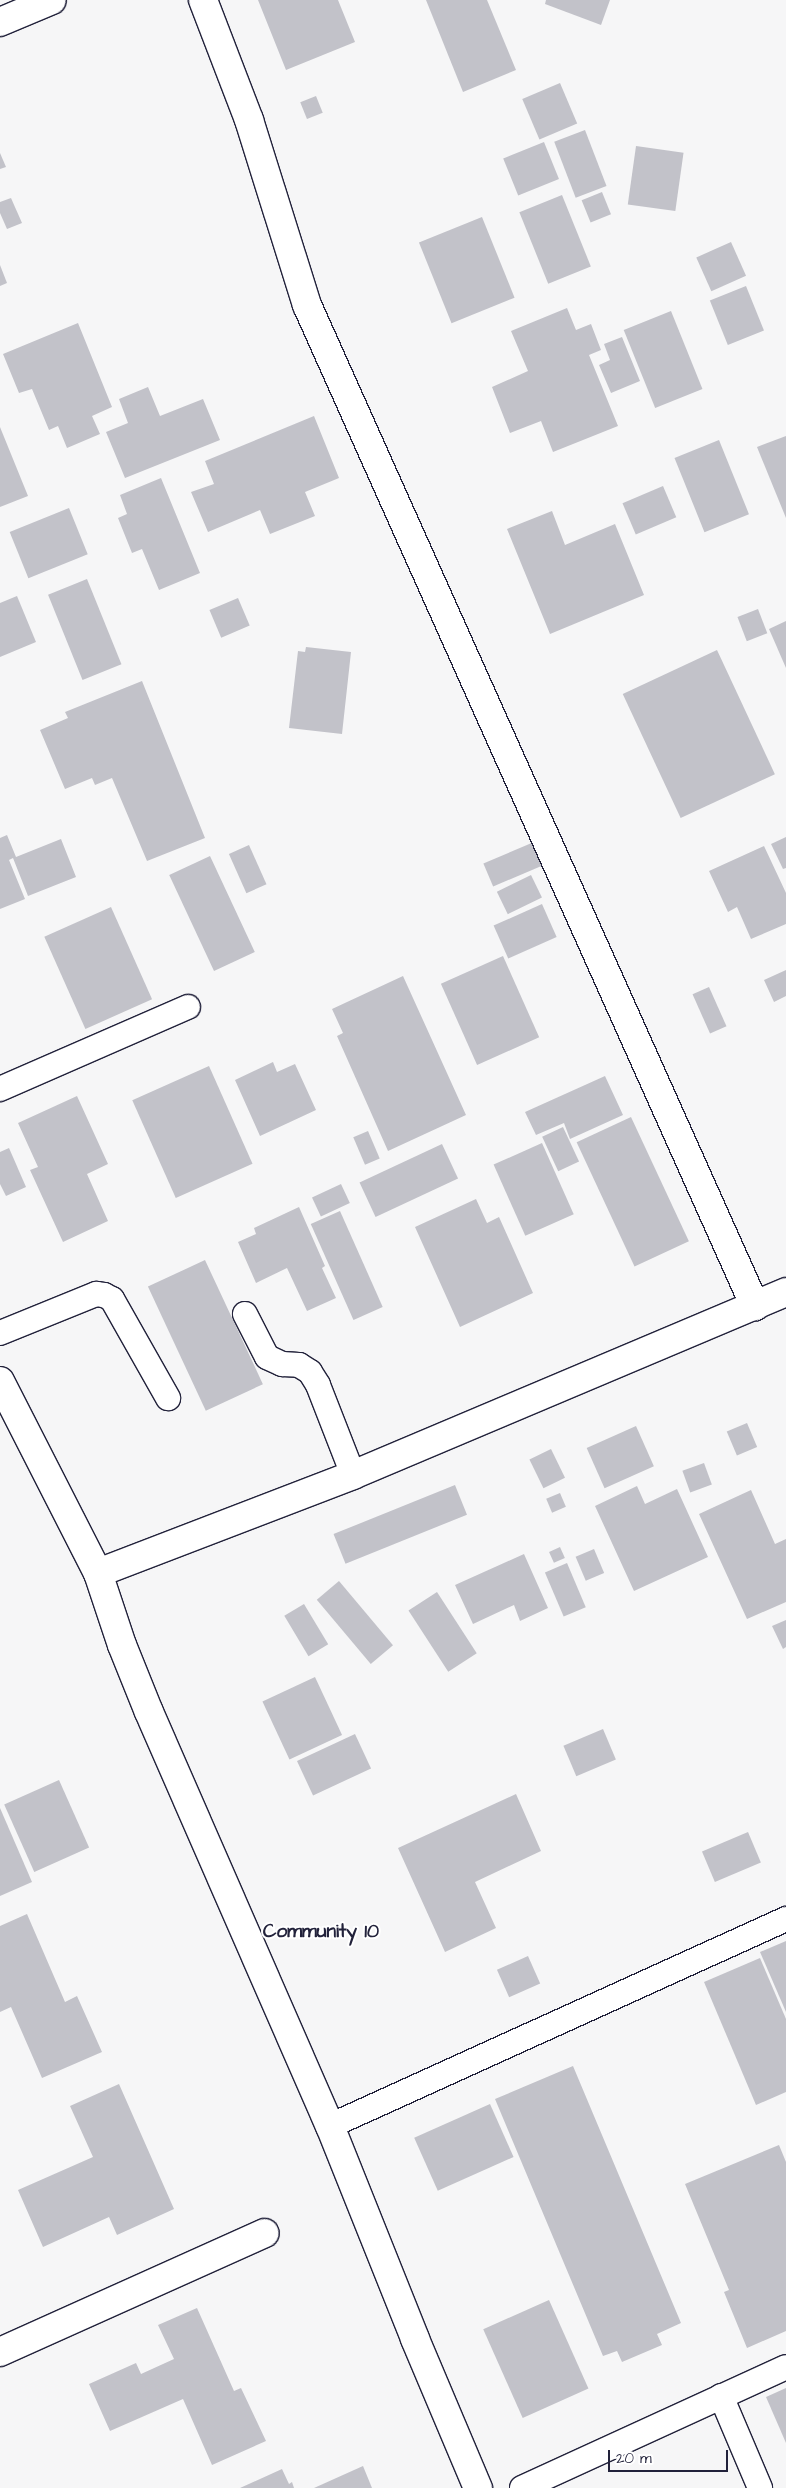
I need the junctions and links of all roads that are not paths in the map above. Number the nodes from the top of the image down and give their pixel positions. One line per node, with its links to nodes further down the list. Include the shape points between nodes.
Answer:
1 (52, 0): 3 (street)
2 (203, 0): 7 (street, via 249,120 306,304)
3 (0, 22)
4 (188, 1008): 5 (lane)
5 (0, 1089)
6 (786, 1292): 7 (street)
7 (755, 1306): 12 (street)
8 (245, 1314): 12 (lane, via 267,1357 282,1364 299,1365 310,1372)
9 (0, 1333): 11 (lane, via 96,1294 104,1294 112,1300)
10 (0, 1381): 13 (street)
11 (168, 1398)
12 (353, 1475): 13 (street)
13 (98, 1573): 15 (street, via 149,1712)
14 (786, 1919): 15 (lane)
15 (330, 2126): 20 (street)
16 (265, 2233): 17 (street)
17 (0, 2352)
18 (786, 2367): 19 (lane)
19 (721, 2396): 21 (lane); 22 (lane)
20 (478, 2488)
21 (522, 2488)
22 (760, 2488)

